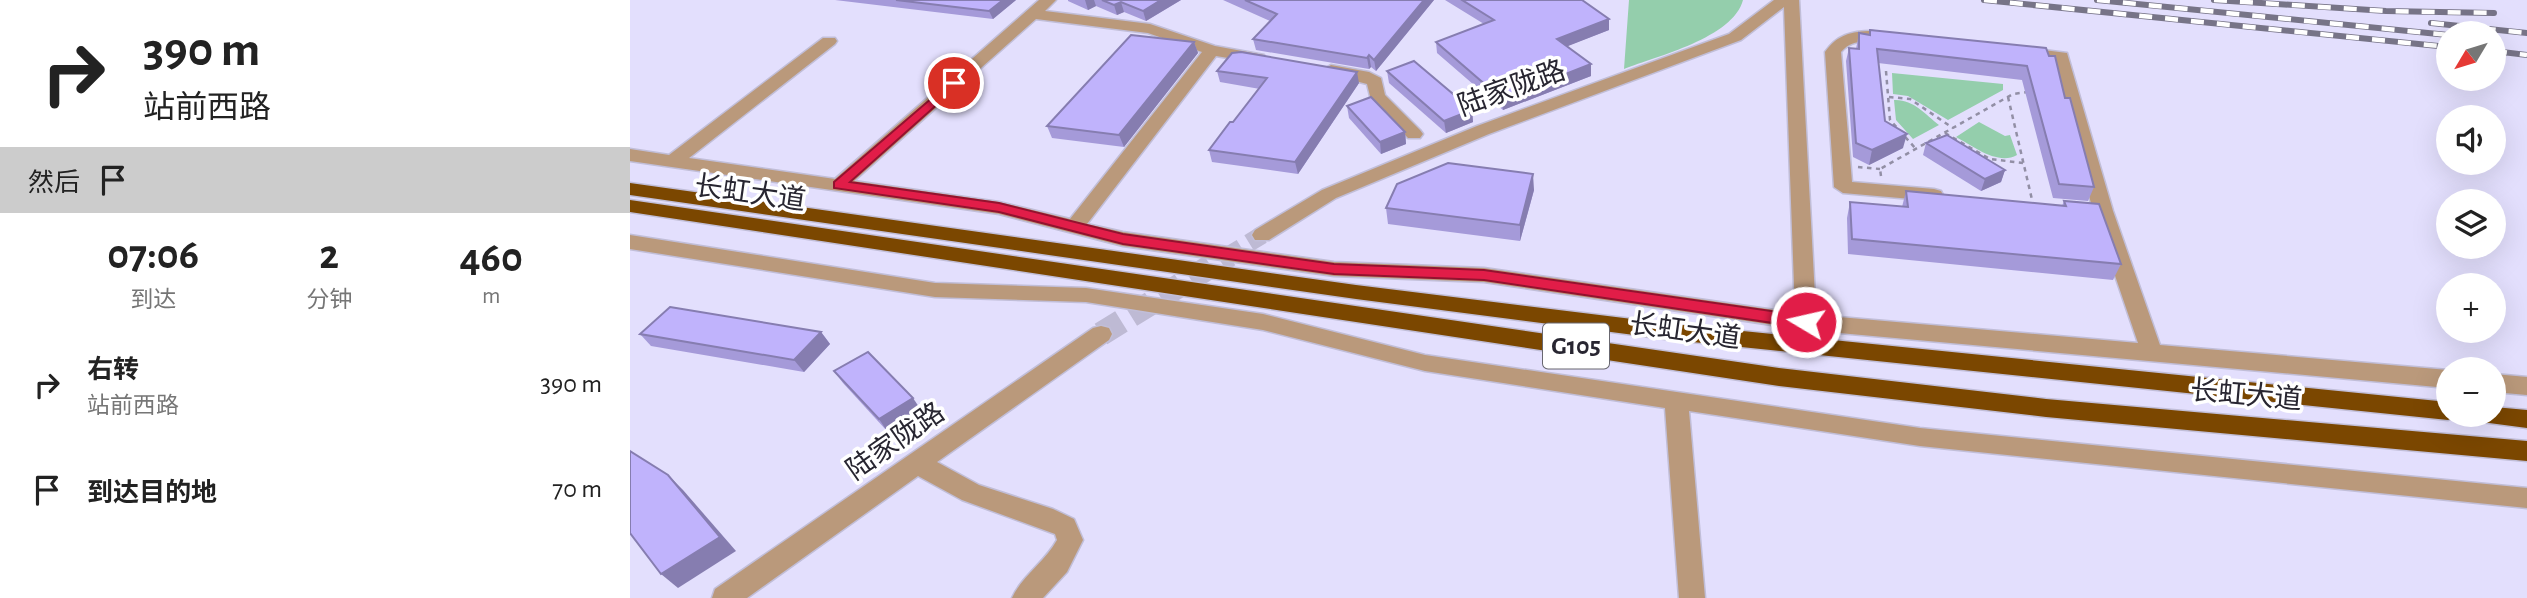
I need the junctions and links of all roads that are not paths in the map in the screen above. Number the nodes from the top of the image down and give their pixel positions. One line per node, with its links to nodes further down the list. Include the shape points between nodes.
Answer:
1 (1048, 0): 4 (street)
2 (1783, 0): 21 (street, 陆家陇路, via 1735,37 1482,130 1329,194)
3 (1791, 0): 23 (street)
4 (1031, 14): 7 (street, via 1150,29); 14 (street)
5 (1904, 39): 16 (street, via 1861,36 1843,41 1833,52 1843,187)
6 (829, 41): 13 (street)
7 (1212, 50): 9 (street); 20 (street)
8 (2008, 51): 19 (street, via 2061,56)
9 (1274, 61)
10 (1312, 67): 11 (street, via 1376,82 1377,96)
11 (1414, 134)
12 (630, 155): 13 (street)
13 (673, 161): 14 (street)
14 (839, 185): 20 (street, via 999,208)
15 (630, 188): 30 (highway, 长虹大道 / G105, via 1356,292 1645,328)
16 (1951, 197)
17 (630, 206): 33 (highway, 长虹大道 / G105, via 1779,377 2046,408)
18 (2080, 209): 19 (street)
19 (2103, 211): 25 (street)
20 (1075, 226): 23 (street, via 1123,239 1334,269 1484,275)
21 (1262, 235)
22 (630, 242): 29 (street, via 935,290 1086,295 1263,322 1425,362)
23 (1806, 322): 25 (street)
24 (1101, 334): 34 (street, 陆家陇路)
25 (2152, 353): 26 (street)
26 (2436, 378)
27 (2506, 384): 28 (street)
28 (2527, 386)
29 (1676, 400): 35 (street, via 1920,437); 38 (street)
30 (2436, 410)
31 (2506, 417): 32 (highway)
32 (2527, 419)
33 (2527, 451)
34 (917, 463): 36 (street, 陆家陇路); 37 (street, via 971,493 1065,527 1070,540 1058,564)
35 (2527, 498)
36 (725, 598)
37 (1025, 598)
38 (1692, 598)

